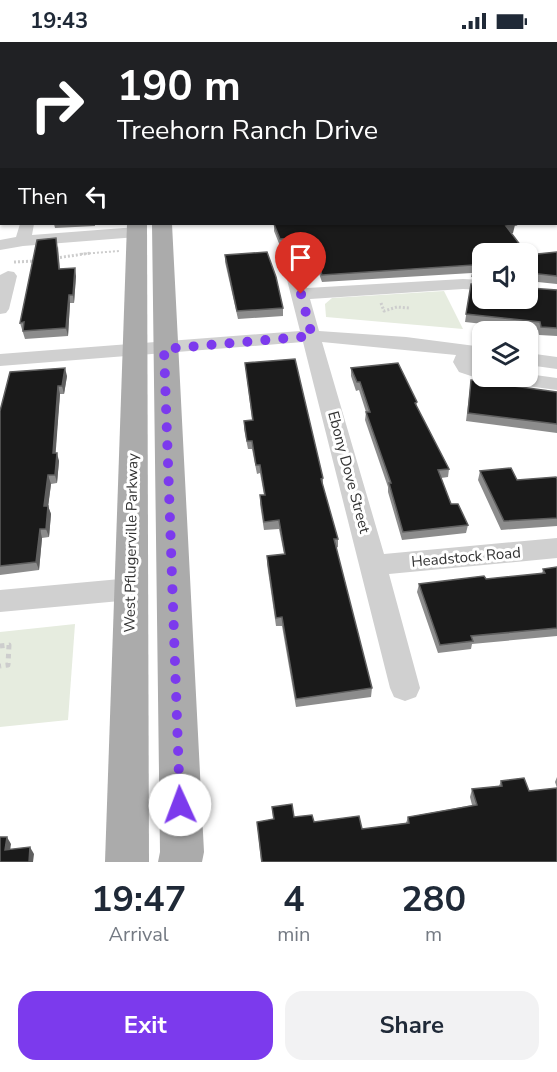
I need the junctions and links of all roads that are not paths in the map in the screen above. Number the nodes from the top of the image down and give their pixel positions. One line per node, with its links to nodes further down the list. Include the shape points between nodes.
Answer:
1 (27, 225): 3 (street)
2 (140, 233): 3 (street); 11 (main road, West Pflugerville Parkway)
3 (22, 242): 4 (street)
4 (0, 245)
5 (290, 256): 8 (street, Ebony Dove Street)
6 (9, 269): 9 (street)
7 (472, 284): 8 (street)
8 (301, 294): 10 (street, Ebony Dove Street)
9 (0, 309)
10 (312, 336): 11 (street); 12 (street); 21 (street, Ebony Dove Street)
11 (149, 350): 14 (street); 22 (main road, West Pflugerville Parkway); 26 (main road, West Pflugerville Parkway, via 182,840)
12 (472, 352)
13 (472, 354): 17 (street, via 463,362)
14 (0, 360)
15 (538, 360): 16 (street)
16 (557, 363)
17 (472, 370)
18 (538, 382): 19 (street)
19 (557, 384)
20 (557, 548): 21 (street, Headstock Road)
21 (374, 566): 24 (street, Ebony Dove Street)
22 (131, 589): 23 (street); 25 (main road, West Pflugerville Parkway)
23 (0, 601)
24 (405, 688)
25 (127, 862)
26 (180, 862)

